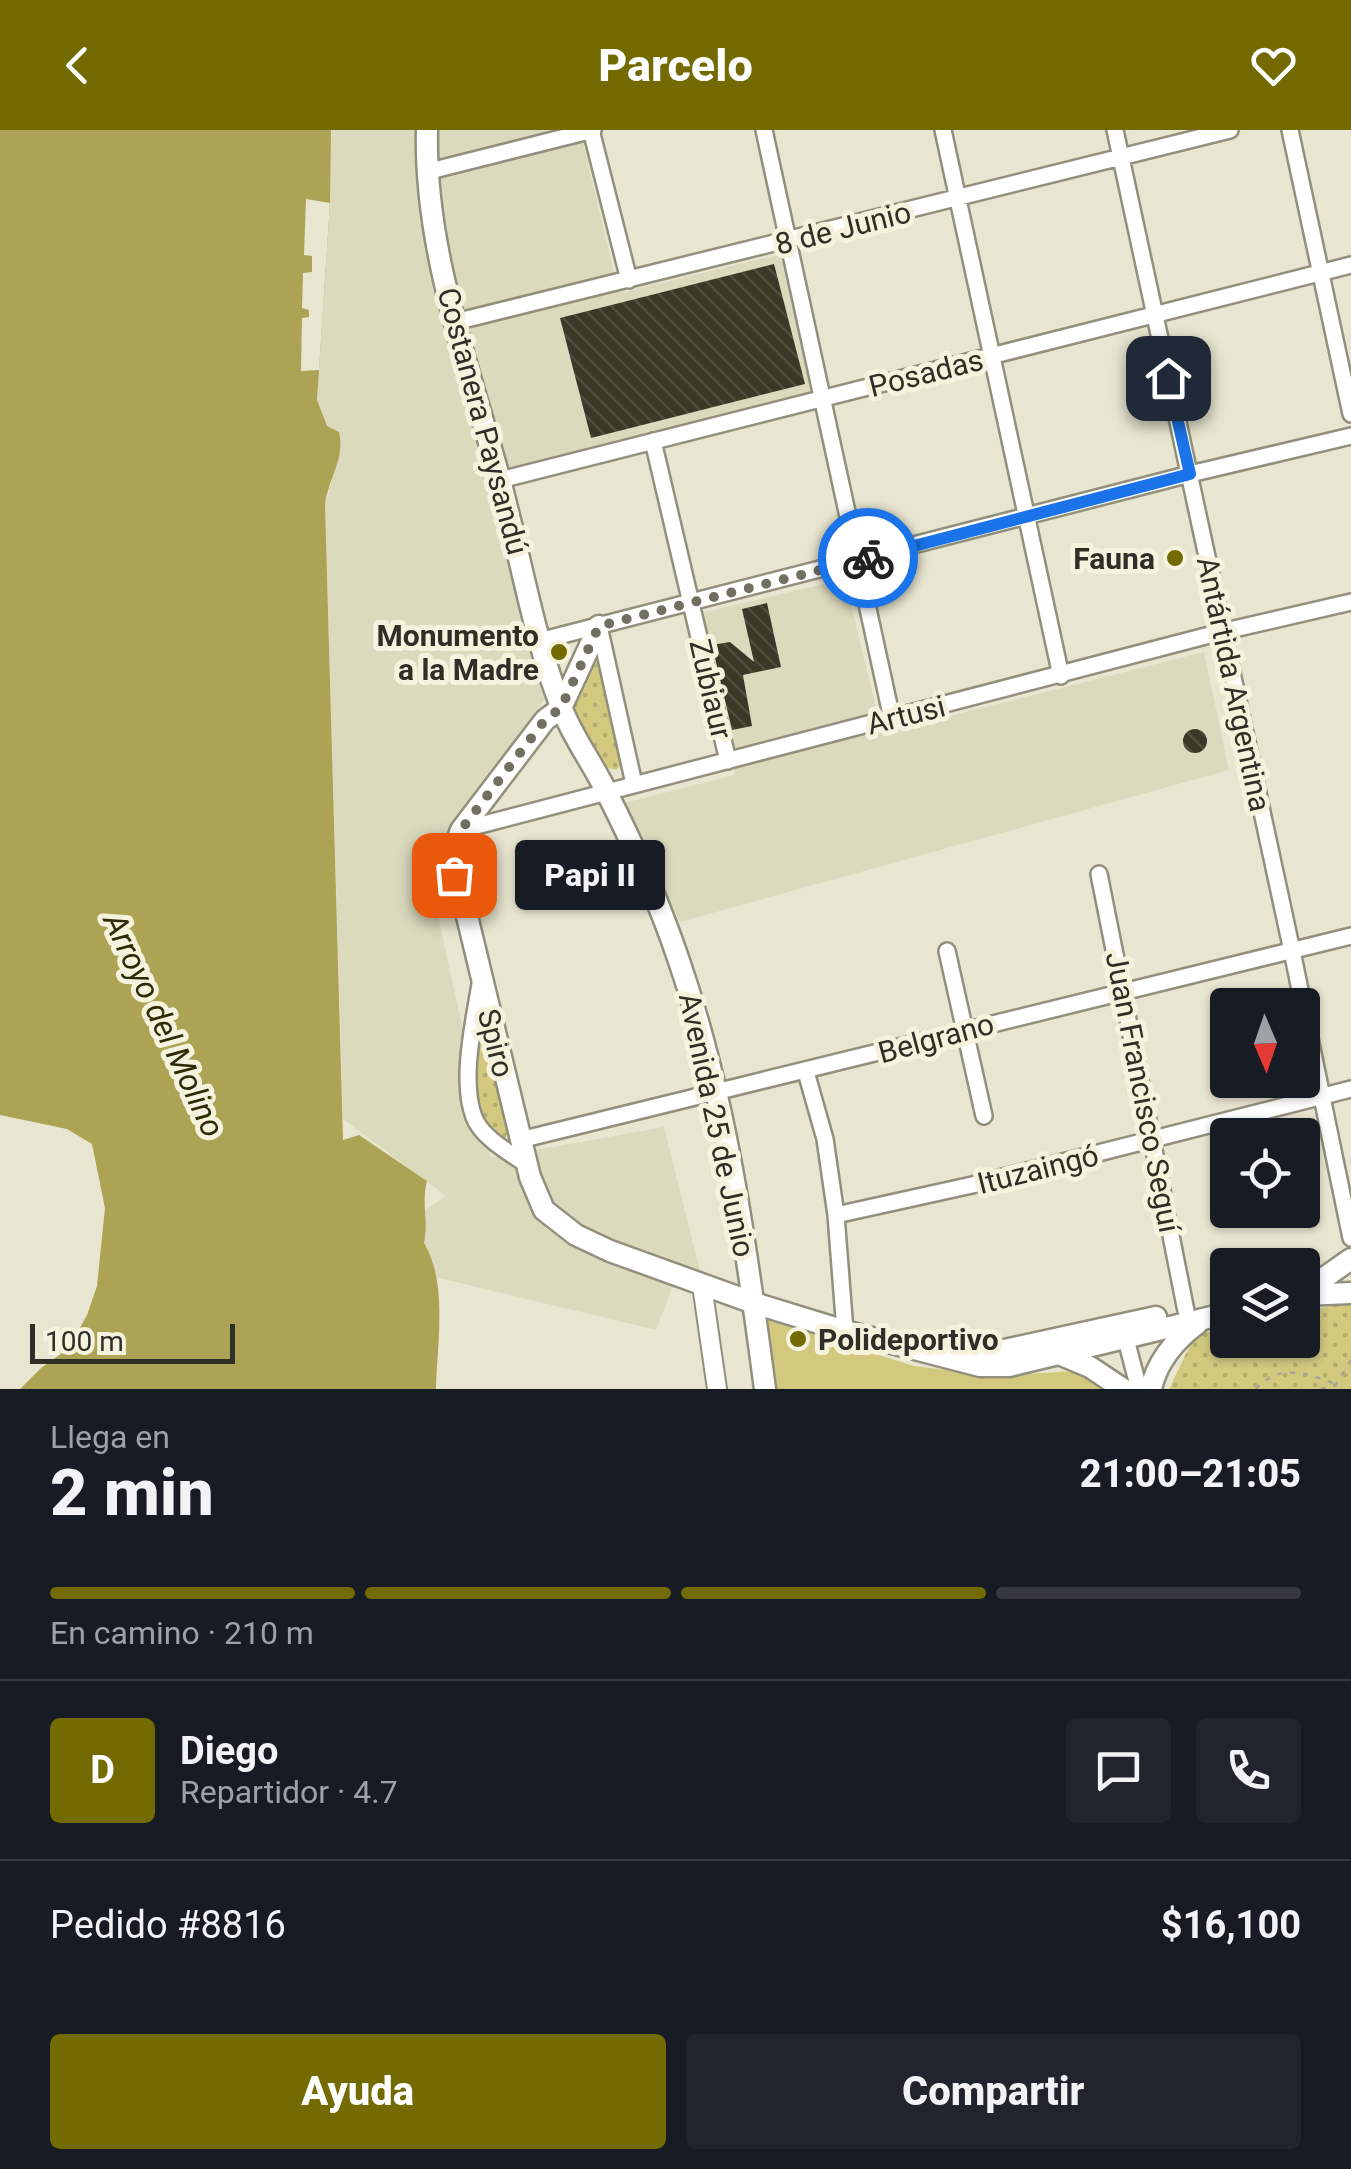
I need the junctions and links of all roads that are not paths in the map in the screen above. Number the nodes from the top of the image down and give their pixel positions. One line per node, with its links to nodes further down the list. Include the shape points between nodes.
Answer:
1 (427, 130): 9 (main road, Costanera Paysandú)
2 (592, 130): 9 (street); 14 (street)
3 (764, 130): 11 (street)
4 (943, 130): 10 (street)
5 (1115, 130): 8 (street, Antártida Argentina)
6 (1230, 130): 8 (street, 8 de Junio)
7 (1290, 130): 13 (street)
8 (1120, 158): 10 (street, 8 de Junio); 15 (street, Antártida Argentina)
9 (426, 172): 16 (main road, Costanera Paysandú)
10 (958, 199): 11 (street, 8 de Junio); 17 (street)
11 (788, 242): 14 (street, 8 de Junio); 18 (street)
12 (1351, 265): 13 (street, Posadas)
13 (1320, 273): 15 (street, Posadas); 19 (street)
14 (629, 280): 16 (street, 8 de Junio)
15 (1154, 315): 17 (street, Posadas); 22 (street, Antártida Argentina)
16 (454, 322): 23 (main road, Costanera Paysandú)
17 (992, 356): 18 (street, Posadas); 24 (street)
18 (821, 399): 21 (street, Posadas); 25 (street)
19 (1351, 414)
20 (1351, 436): 22 (street)
21 (654, 442): 23 (street, Posadas); 27 (street, Zubiaur)
22 (1190, 474): 24 (street); 29 (street, Antártida Argentina)
23 (500, 480): 30 (main road, Costanera Paysandú)
24 (1028, 518): 25 (street); 31 (street)
25 (857, 561): 27 (street); 33 (street)
26 (1351, 602): 29 (street, Artusi)
27 (691, 603): 28 (street); 34 (street, Zubiaur)
28 (599, 626): 30 (street); 32 (main road); 35 (street)
29 (1221, 632): 31 (street, Artusi); 41 (street, Antártida Argentina)
30 (539, 641): 32 (main road, Costanera Paysandú)
31 (1061, 676): 33 (street, Artusi)
32 (561, 708): 36 (main road, Avenida 25 de Junio); 37 (main road)
33 (892, 719): 34 (street, Artusi)
34 (728, 761): 35 (street, Artusi)
35 (634, 784): 36 (street, Artusi)
36 (606, 792): 37 (street, Artusi); 48 (main road, Avenida 25 de Junio, via 677,954)
37 (461, 830): 42 (main road, Spiro, via 452,854 454,875)
38 (1099, 874): 44 (street, Juan Francisco Seguí)
39 (1351, 936): 41 (street, Belgrano)
40 (947, 951): 45 (street)
41 (1292, 951): 43 (street, Antártida Argentina); 44 (street, Belgrano)
42 (480, 980): 52 (main road, Spiro); 54 (street, via 470,1048 474,1120)
43 (1299, 988)
44 (1124, 992): 45 (street, Belgrano); 53 (street, Juan Francisco Seguí)
45 (966, 1030): 46 (street, Belgrano); 51 (street)
46 (806, 1072): 48 (street, Belgrano); 55 (street)
47 (1351, 1089): 49 (street, Ituzaingó)
48 (715, 1094): 52 (street, Belgrano); 62 (main road, Avenida 25 de Junio)
49 (1320, 1095): 56 (street, Antártida Argentina)
50 (1309, 1098): 53 (street, Ituzaingó)
51 (984, 1116)
52 (520, 1140): 54 (main road, Spiro)
53 (1154, 1140): 55 (street, Ituzaingó); 64 (street, Juan Francisco Seguí)
54 (526, 1164): 59 (main road, Spiro, via 544,1210 576,1235)
55 (836, 1215): 66 (street)
56 (1351, 1238)
57 (1351, 1260): 58 (main road)
58 (1320, 1280)
59 (702, 1285): 62 (main road); 70 (street)
60 (1351, 1293): 61 (main road)
61 (1320, 1295)
62 (754, 1303): 66 (main road); 71 (main road, Avenida 25 de Junio)
63 (1210, 1309): 64 (main road)
64 (1194, 1315): 65 (main road); 67 (main road); 74 (main road, via 1162,1358)
65 (1210, 1315)
66 (845, 1331): 69 (main road)
67 (1124, 1331): 68 (main road); 69 (main road); 73 (street)
68 (1059, 1354): 69 (main road, via 1009,1366); 72 (main road)
69 (937, 1356)
70 (718, 1389)
71 (765, 1389)
72 (1123, 1389)
73 (1139, 1389)
74 (1151, 1389)

